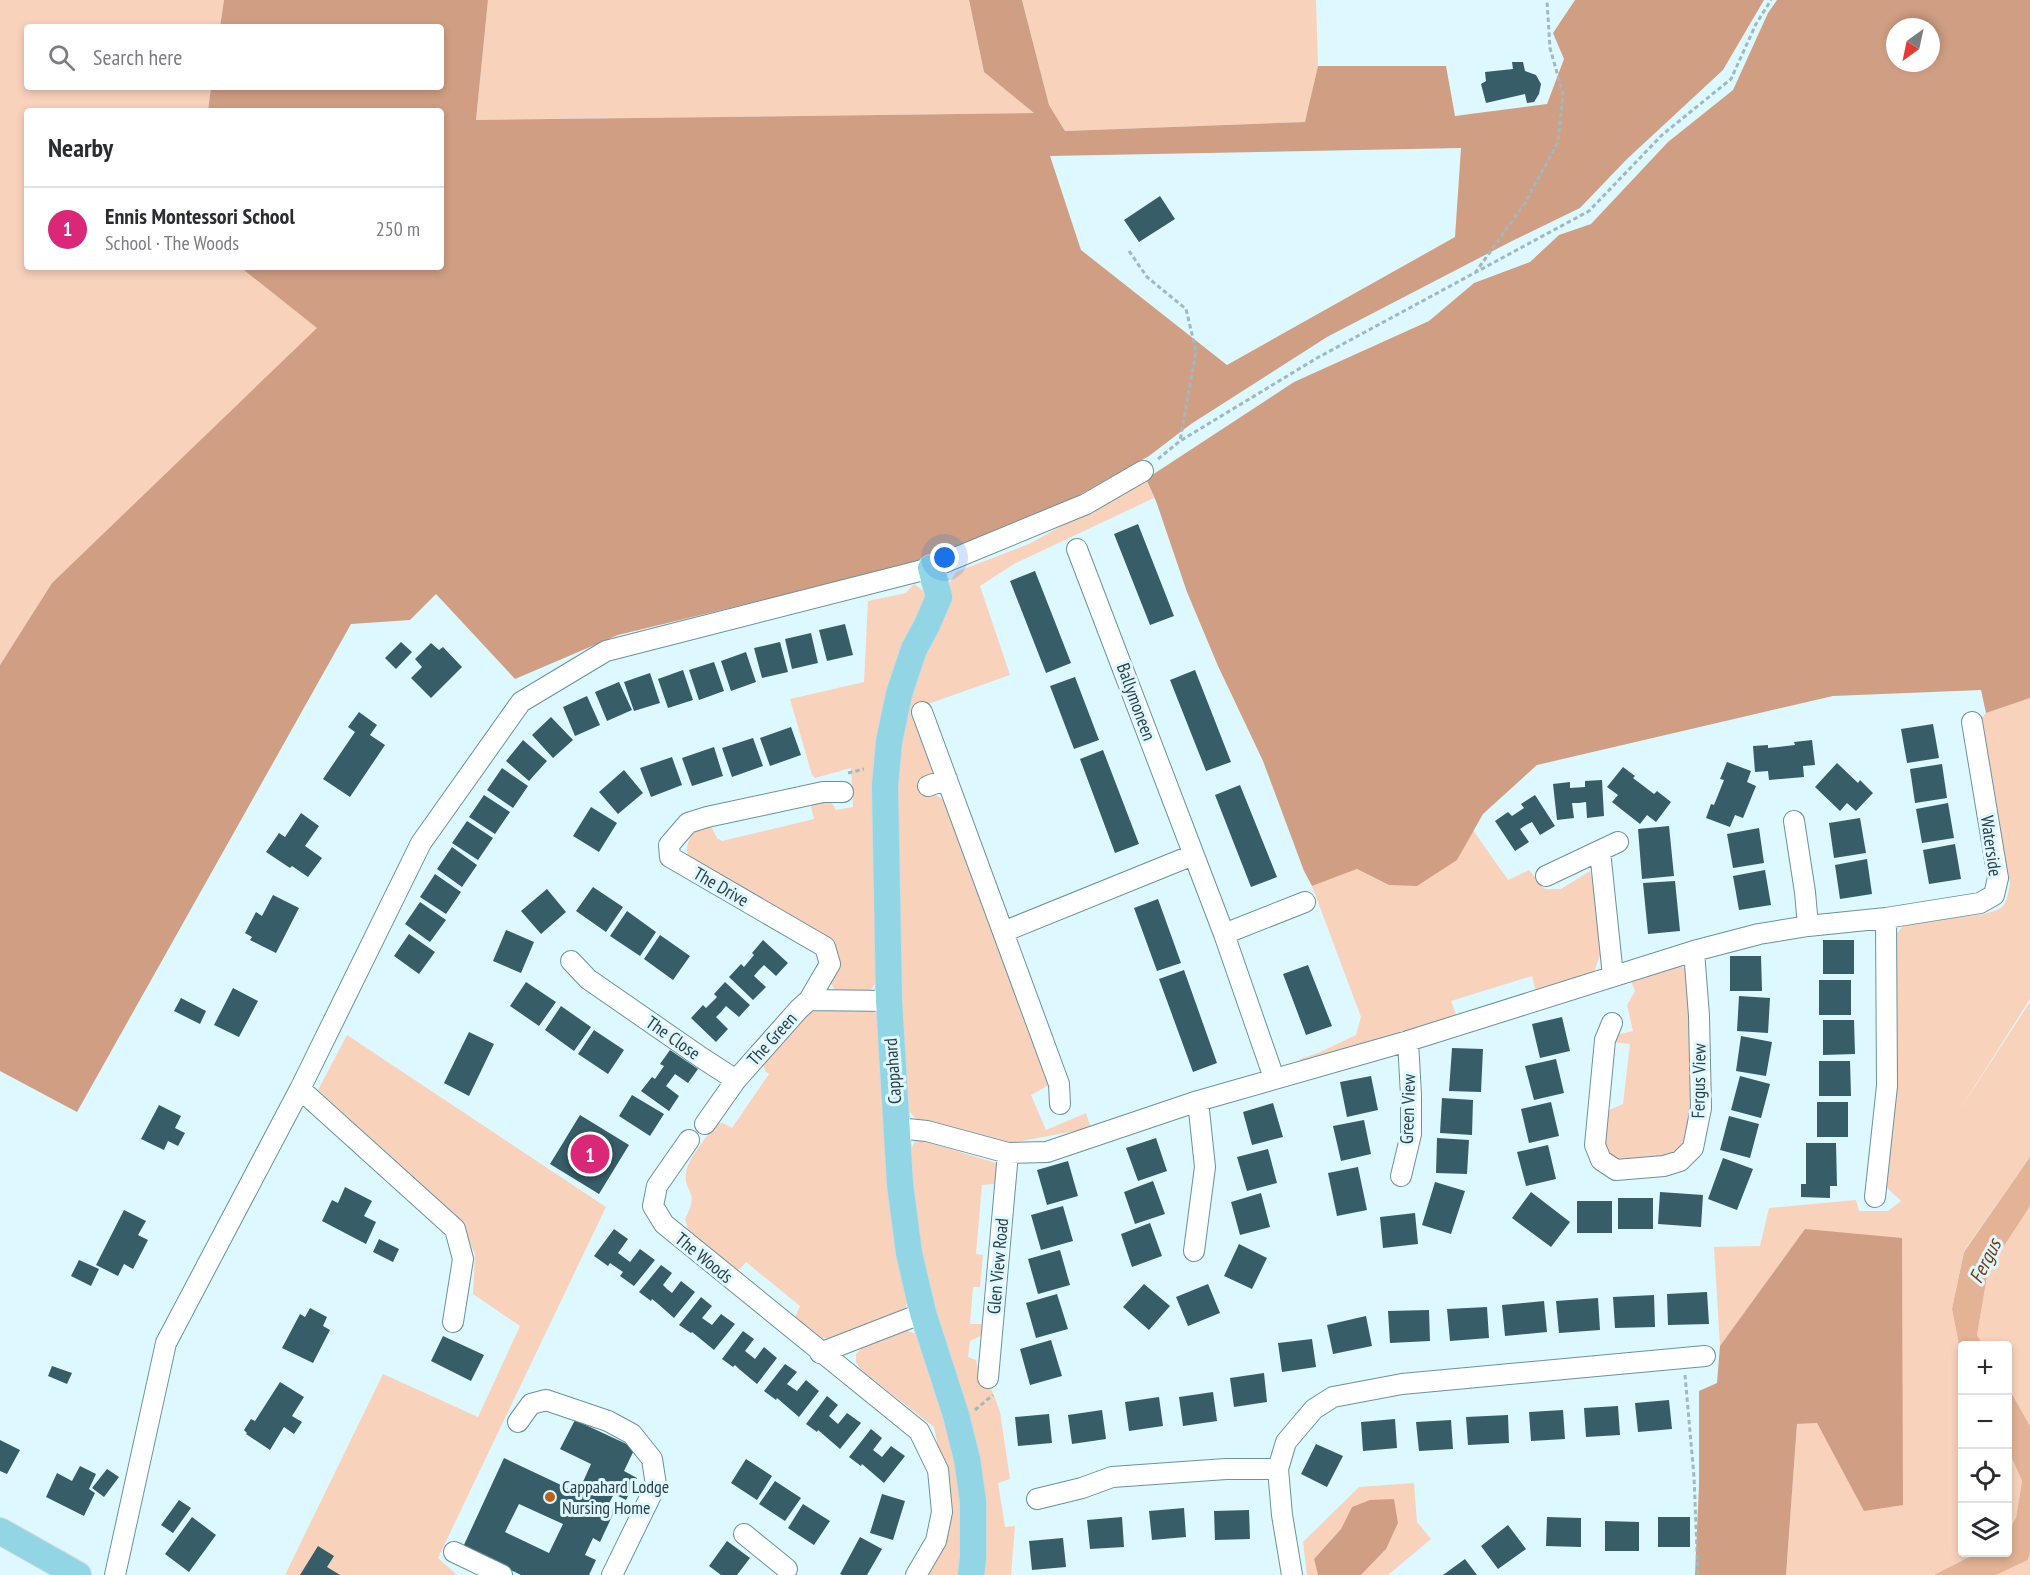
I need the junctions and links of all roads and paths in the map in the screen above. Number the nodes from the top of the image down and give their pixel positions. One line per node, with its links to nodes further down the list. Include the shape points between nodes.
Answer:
1 (1771, 0): 4 (path, via 1731,79 1662,135 1589,211)
2 (1547, 2): 4 (path, via 1550,48 1563,94 1558,142 1525,203)
3 (1129, 251): 5 (path, via 1147,277 1186,309 1196,351)
4 (1473, 275): 5 (path, via 1317,358)
5 (1180, 441): 6 (path)
6 (1143, 471): 8 (street, via 1086,504)
7 (1077, 549): 17 (street, Ballymoneen)
8 (931, 568): 28 (main road, Cappahard, via 939,597 898,694 885,786); 33 (street, via 606,651 521,702 421,843)
9 (922, 712): 11 (street)
10 (1972, 722): 20 (street, Waterside, via 1998,878 1994,895 1980,903)
11 (947, 779): 12 (street); 22 (street)
12 (927, 786)
13 (843, 792): 27 (street, The Drive, via 823,792 707,817 688,823 669,845 670,857 680,864 825,947 830,964)
14 (1794, 821): 21 (street)
15 (1618, 842): 16 (street)
16 (1600, 850): 18 (street); 26 (street)
17 (1193, 855): 22 (street); 23 (street, Ballymoneen)
18 (1546, 876)
19 (1305, 902): 23 (street)
20 (1886, 918): 21 (street, Waterside); 41 (street, via 1887,1086)
21 (1808, 926): 24 (street, Waterside)
22 (1003, 932): 35 (street, via 1059,1084)
23 (1224, 934): 31 (street, Ballymoneen)
24 (1694, 951): 26 (street, Waterside); 29 (street, Fergus View, via 1700,1016 1701,1108 1693,1148 1680,1161 1616,1170 1601,1160 1595,1145 1605,1040)
25 (571, 960): 32 (street, The Close, via 588,979)
26 (1613, 976): 30 (street, Waterside)
27 (809, 1000): 28 (street); 32 (street, The Green)
28 (889, 1002): 37 (main road, Cappahard)
29 (1612, 1023)
30 (1408, 1041): 31 (street, Waterside); 40 (street, Green View, via 1411,1134)
31 (1274, 1078): 34 (street, Waterside)
32 (736, 1080): 36 (street)
33 (300, 1089): 44 (street, via 455,1229 463,1259); 59 (street, via 166,1343)
34 (1198, 1101): 39 (street, Waterside, via 1047,1152); 42 (street, via 1205,1167)
35 (1060, 1104)
36 (705, 1124)
37 (897, 1128): 39 (street, Waterside, via 927,1131); 43 (main road, Cappahard, via 909,1252)
38 (689, 1140): 45 (street, The Woods, via 657,1186 653,1206 664,1224)
39 (1008, 1153): 48 (street, Glen View Road)
40 (1401, 1176)
41 (1875, 1197)
42 (1194, 1251)
43 (923, 1313): 45 (street); 63 (main road, Cappahard, via 967,1459 974,1501)
44 (453, 1322)
45 (820, 1353): 62 (street, The Woods, via 919,1431 938,1470 942,1512 936,1541)
46 (1705, 1356): 47 (street)
47 (1684, 1358): 52 (street, via 1402,1384 1333,1397 1314,1409 1286,1442); 65 (path)
48 (988, 1378)
49 (972, 1402): 50 (path)
50 (975, 1410)
51 (518, 1422): 61 (street, via 531,1404 546,1400 608,1421 632,1434 652,1459 656,1485)
52 (1278, 1468): 53 (street, via 1112,1477); 64 (street)
53 (1037, 1499)
54 (0, 1531): 58 (main road)
55 (744, 1534): 57 (street)
56 (454, 1552): 60 (street)
57 (781, 1569)
58 (78, 1575)
59 (115, 1575)
60 (502, 1575)
61 (612, 1575)
62 (916, 1575)
63 (971, 1575)
64 (1292, 1575)
65 (1698, 1575)

